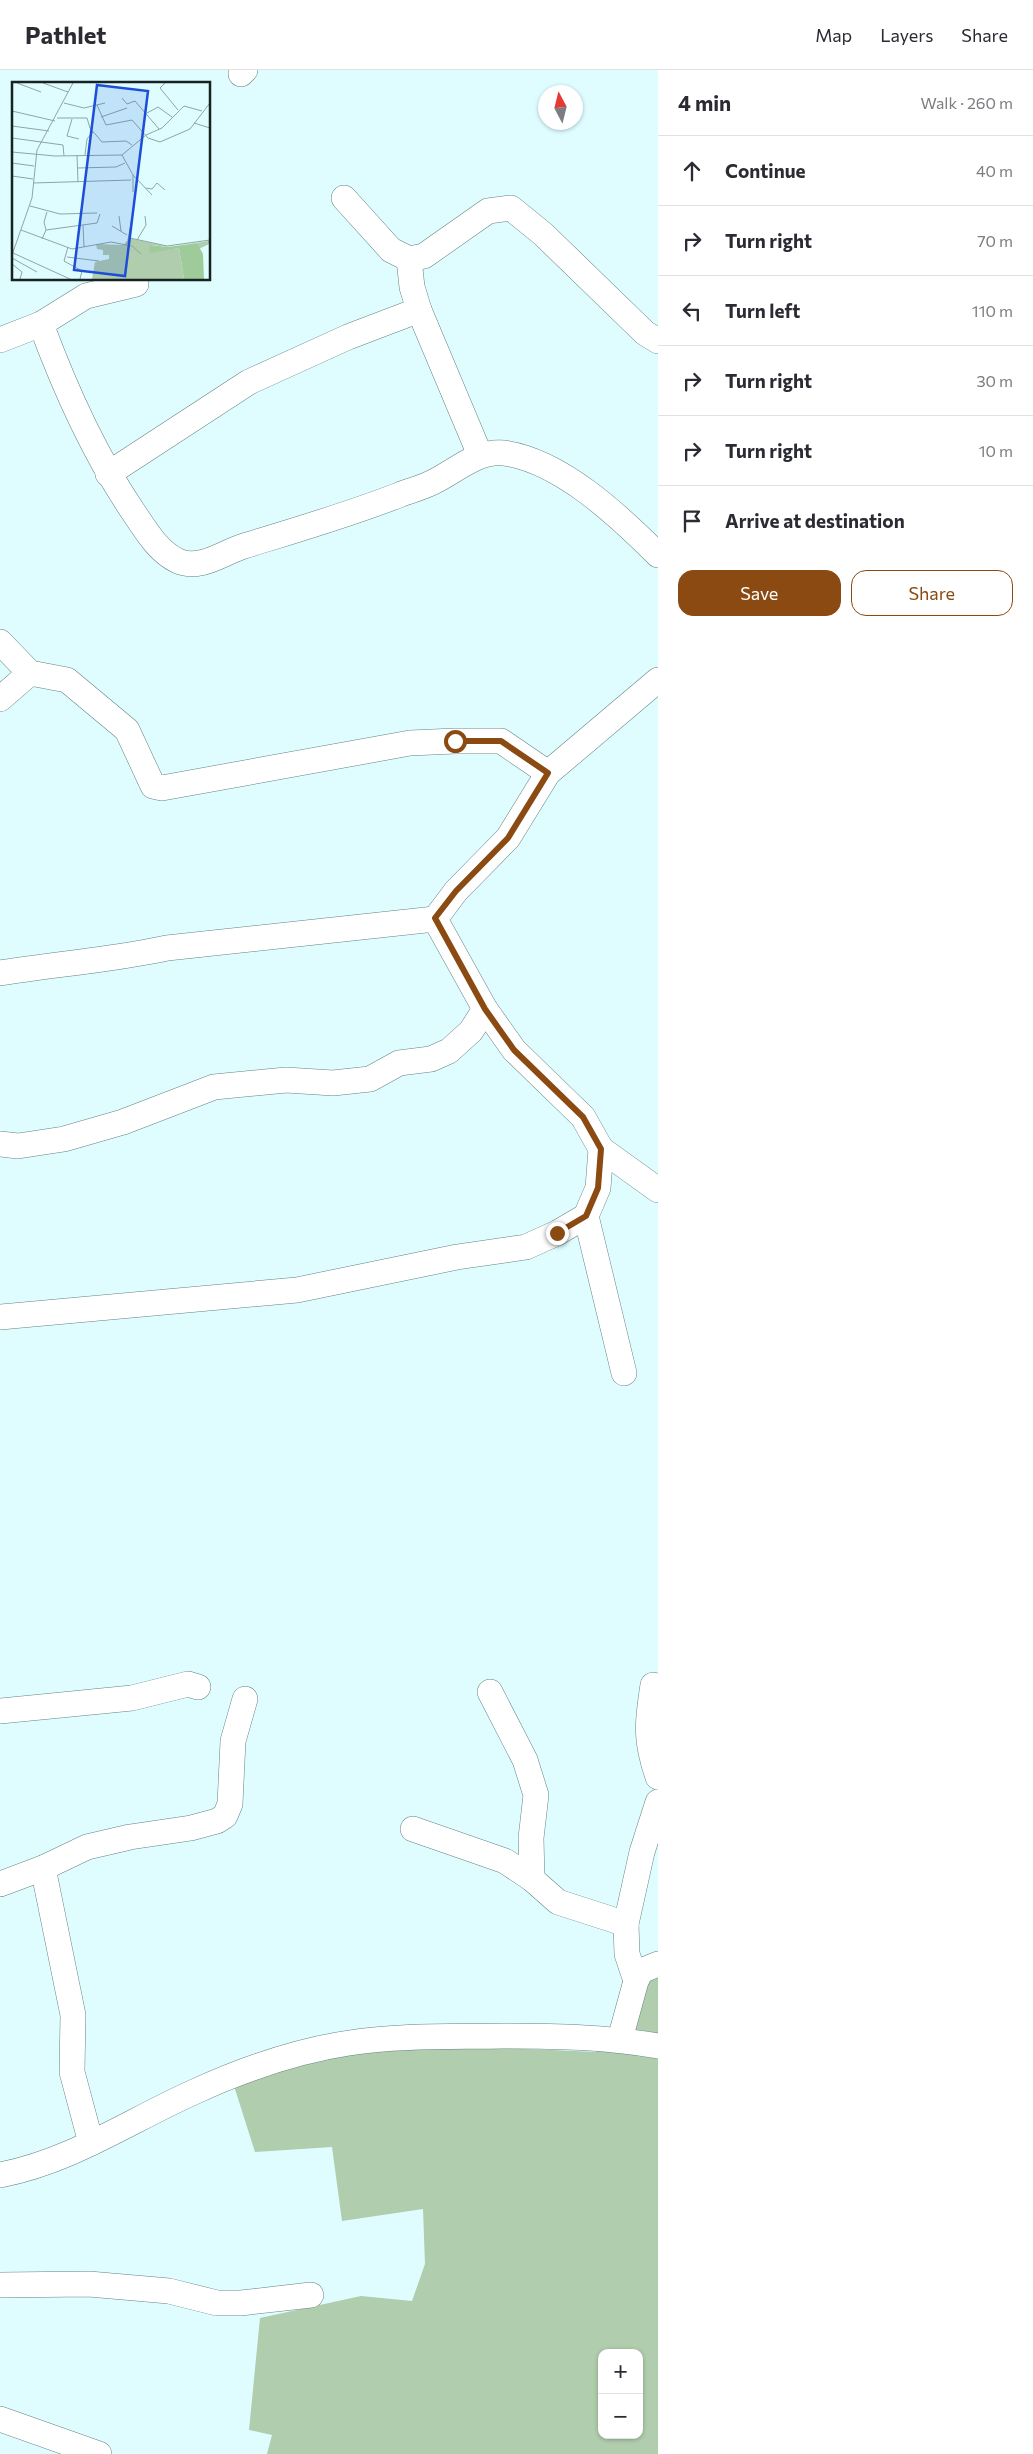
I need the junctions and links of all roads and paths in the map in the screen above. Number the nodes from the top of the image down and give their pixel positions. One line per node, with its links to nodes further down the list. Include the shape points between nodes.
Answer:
1 (344, 198): 2 (street, via 392,250)
2 (409, 259): 4 (street); 7 (street, via 424,256 488,211 511,208 543,234 644,333)
3 (136, 284): 5 (street, via 86,296)
4 (418, 310): 8 (street); 9 (street, via 348,337 249,382)
5 (41, 324): 6 (street); 9 (street, via 62,382)
6 (0, 340)
7 (658, 341)
8 (480, 455): 9 (street, via 435,481 366,508 232,550 201,564 180,562 162,550); 10 (street, via 503,453 547,466 596,500)
9 (108, 474)
10 (658, 555)
11 (0, 642): 12 (street)
12 (30, 673): 14 (street); 15 (street, via 67,680 127,730 153,786 162,788 410,743 455,741 501,741)
13 (658, 680): 15 (street)
14 (0, 699)
15 (548, 773): 16 (street, via 508,838 456,891)
16 (435, 918): 17 (street, via 167,948); 18 (street)
17 (0, 973)
18 (485, 1009): 19 (street, via 471,1031 449,1051 432,1058 399,1063 370,1079 333,1083 286,1080 214,1088 123,1122 64,1139 18,1146); 20 (street, via 514,1050 583,1117)
19 (0, 1144)
20 (601, 1149): 21 (street); 22 (street, via 598,1188)
21 (658, 1190)
22 (586, 1216): 23 (street, via 526,1247 457,1257 297,1290); 24 (street)
23 (0, 1317)
24 (624, 1373)
25 (653, 1685): 30 (street, via 647,1725 651,1756)
26 (198, 1687): 29 (street, via 188,1684 132,1698)
27 (490, 1692): 34 (street, via 525,1760 536,1795 531,1838)
28 (245, 1699): 33 (street, via 233,1741 230,1804 226,1816 192,1828 87,1847)
29 (0, 1711)
30 (658, 1777)
31 (658, 1802): 36 (street, via 642,1852)
32 (412, 1829): 34 (street, via 505,1861)
33 (43, 1868): 35 (street); 41 (street, via 73,2015 72,2072)
34 (532, 1879): 36 (street, via 558,1902)
35 (0, 1884)
36 (626, 1924): 38 (street, via 627,1954)
37 (658, 1964): 38 (street, via 641,1971)
38 (636, 1981): 39 (street)
39 (620, 2039): 40 (street); 41 (street, via 423,2037 350,2043 293,2054 194,2092)
40 (658, 2046)
41 (91, 2143): 42 (street, via 55,2159)
42 (0, 2175)
43 (0, 2285): 44 (street, via 89,2284 168,2291 218,2303)
44 (311, 2295)
45 (0, 2419): 46 (street)
46 (99, 2454)

